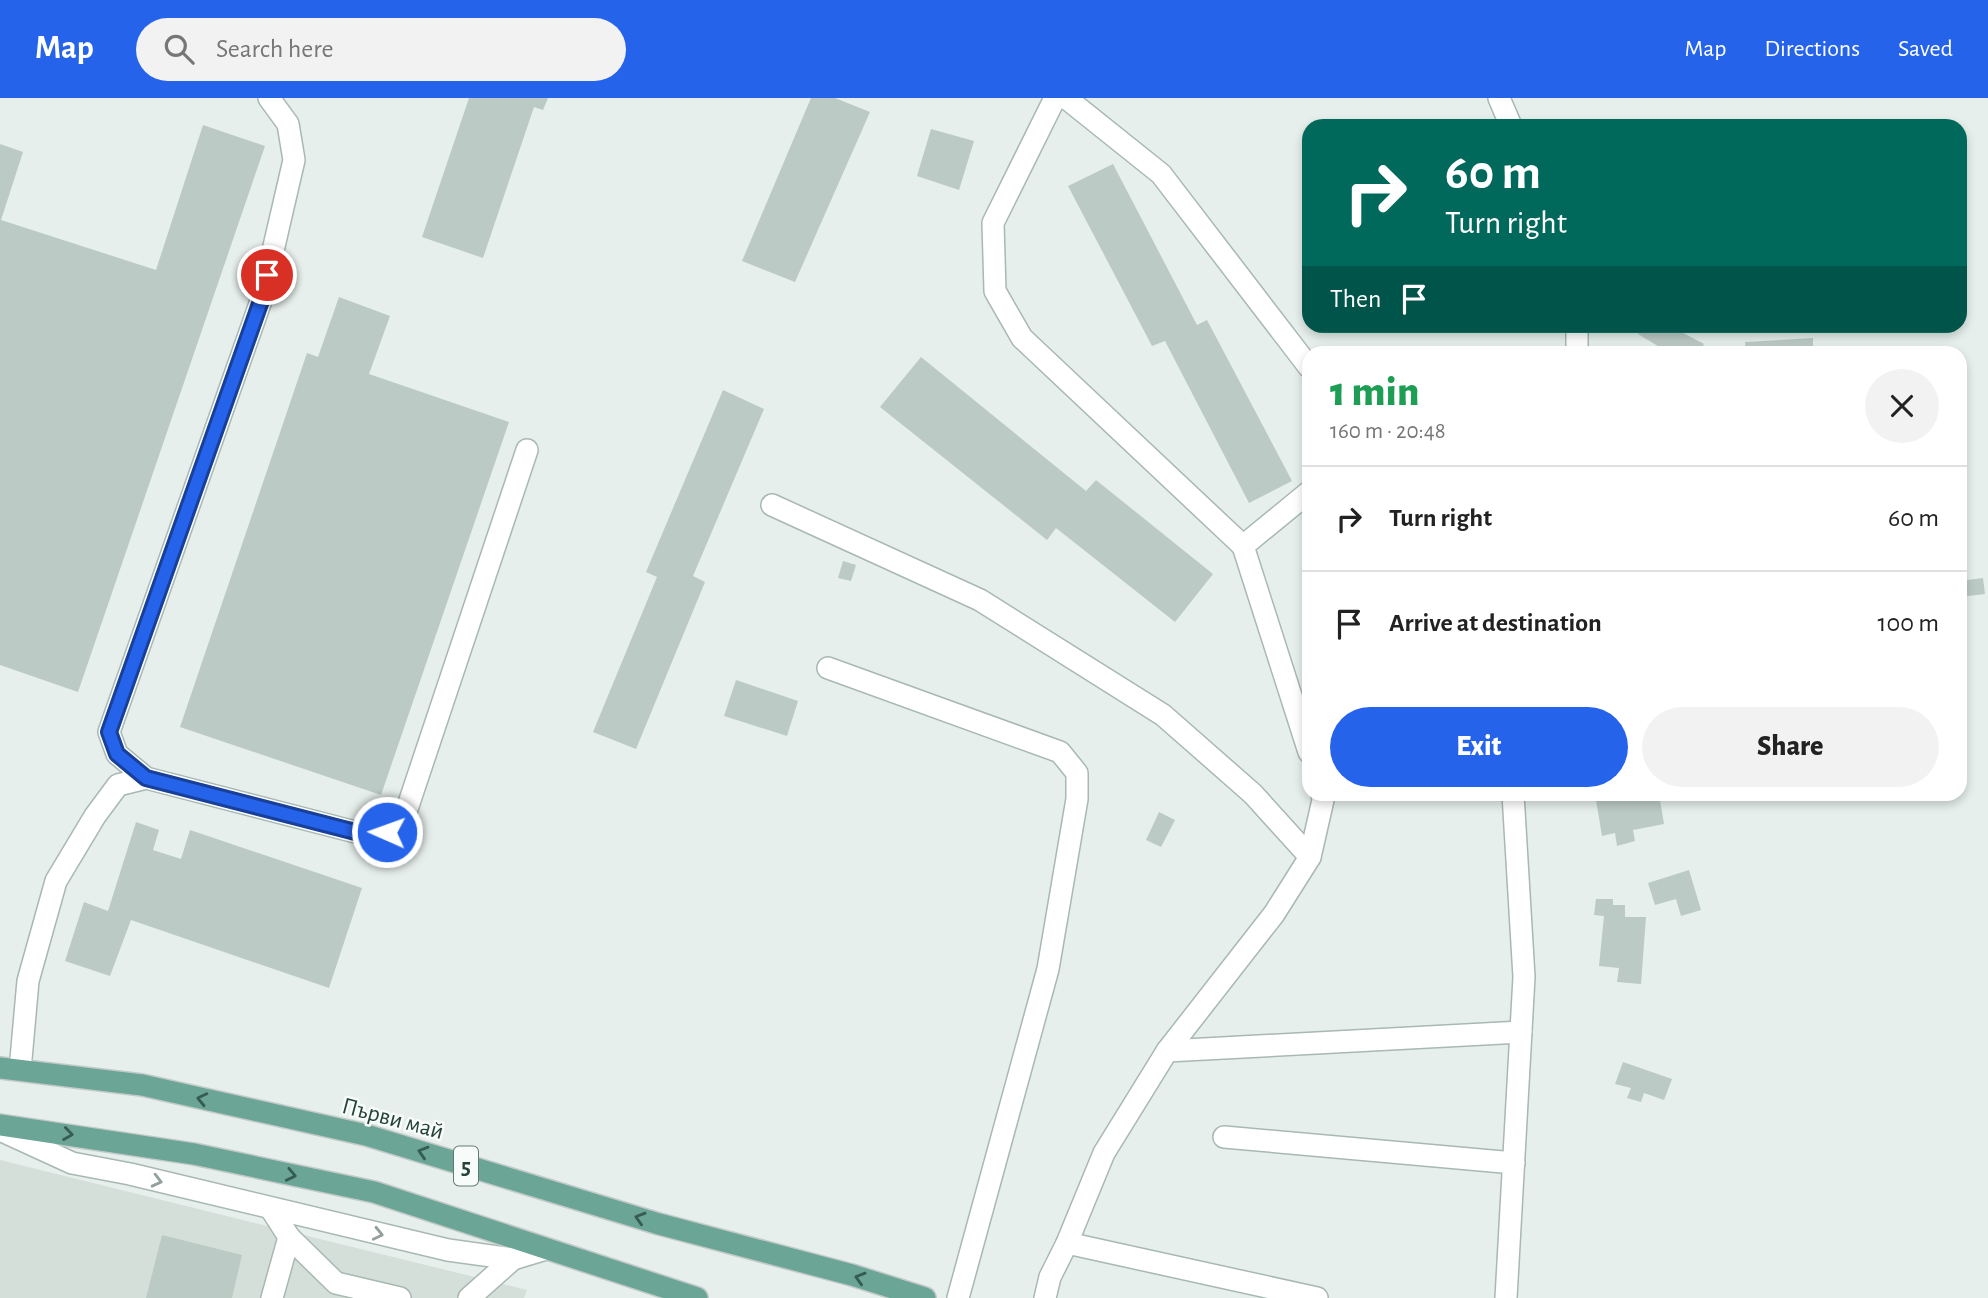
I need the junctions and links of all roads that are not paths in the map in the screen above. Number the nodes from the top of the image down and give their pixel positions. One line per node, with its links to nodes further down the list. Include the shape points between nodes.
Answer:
1 (269, 98): 13 (lane, via 288,124 294,160 262,298 109,732 117,754)
2 (1055, 98): 10 (lane, via 993,223 995,291 1022,338)
3 (1066, 98): 6 (lane, via 1161,174)
4 (1499, 98): 5 (lane)
5 (1508, 119)
6 (1302, 358)
7 (527, 450): 13 (lane, via 402,824 367,835)
8 (1302, 498): 10 (lane)
9 (772, 505): 16 (lane, via 980,600 1163,715 1253,794)
10 (1243, 545): 12 (lane)
11 (828, 668): 33 (lane, via 1060,752 1077,773 1077,799 1048,969)
12 (1302, 730)
13 (146, 778): 19 (lane, via 118,785 56,881)
14 (1323, 801): 16 (lane)
15 (1513, 801): 17 (lane, via 1524,977)
16 (1310, 857): 18 (lane, via 1273,914)
17 (1521, 1032): 18 (lane); 22 (lane)
18 (1167, 1051): 25 (lane, via 1104,1153)
19 (10, 1069): 32 (main road, Първи май / 5, one-way to 19, via 366,1135 142,1085)
20 (0, 1128): 23 (lane, one-way to 23, via 72,1163); 26 (main road, 5, one-way to 26, via 194,1154 374,1192)
21 (1224, 1137): 22 (lane)
22 (1514, 1163): 36 (lane)
23 (271, 1209): 24 (lane); 27 (lane, one-way to 27, via 448,1250)
24 (289, 1237): 28 (lane); 29 (lane, via 336,1283)
25 (1067, 1243): 34 (lane); 35 (lane)
26 (546, 1249): 27 (lane); 31 (main road, 5)
27 (513, 1259): 30 (lane)
28 (272, 1298)
29 (400, 1298)
30 (469, 1298)
31 (697, 1298)
32 (925, 1298)
33 (958, 1298)
34 (1045, 1298)
35 (1317, 1298)
36 (1506, 1298)

